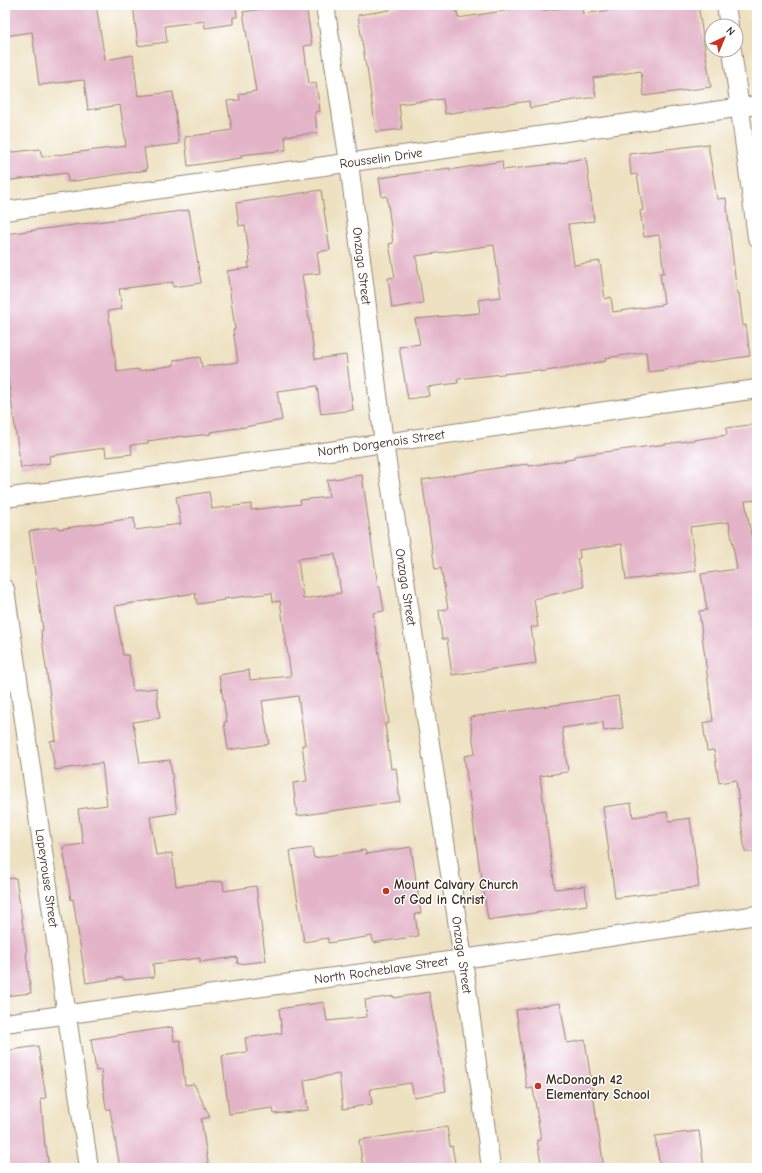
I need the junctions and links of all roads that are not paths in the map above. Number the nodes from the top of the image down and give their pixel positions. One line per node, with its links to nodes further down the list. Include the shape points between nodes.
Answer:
1 (326, 5): 6 (street, Onzaga Street)
2 (726, 5): 3 (street)
3 (728, 18)
4 (734, 58): 5 (street)
5 (748, 106): 6 (street, Rousselin Drive); 8 (street)
6 (349, 163): 7 (street, Rousselin Drive); 10 (street, Onzaga Street)
7 (5, 211)
8 (757, 237)
9 (757, 389): 10 (street, North Dorgenois Street)
10 (384, 443): 11 (street, North Dorgenois Street); 14 (street, Onzaga Street)
11 (5, 498)
12 (5, 589): 15 (street, Lapeyrouse Street)
13 (757, 915): 14 (street, North Rocheblave Street)
14 (463, 959): 15 (street, North Rocheblave Street); 18 (street, Onzaga Street)
15 (67, 1014): 16 (street, North Rocheblave Street); 17 (street, Lapeyrouse Street)
16 (5, 1023)
17 (89, 1168)
18 (491, 1168)

